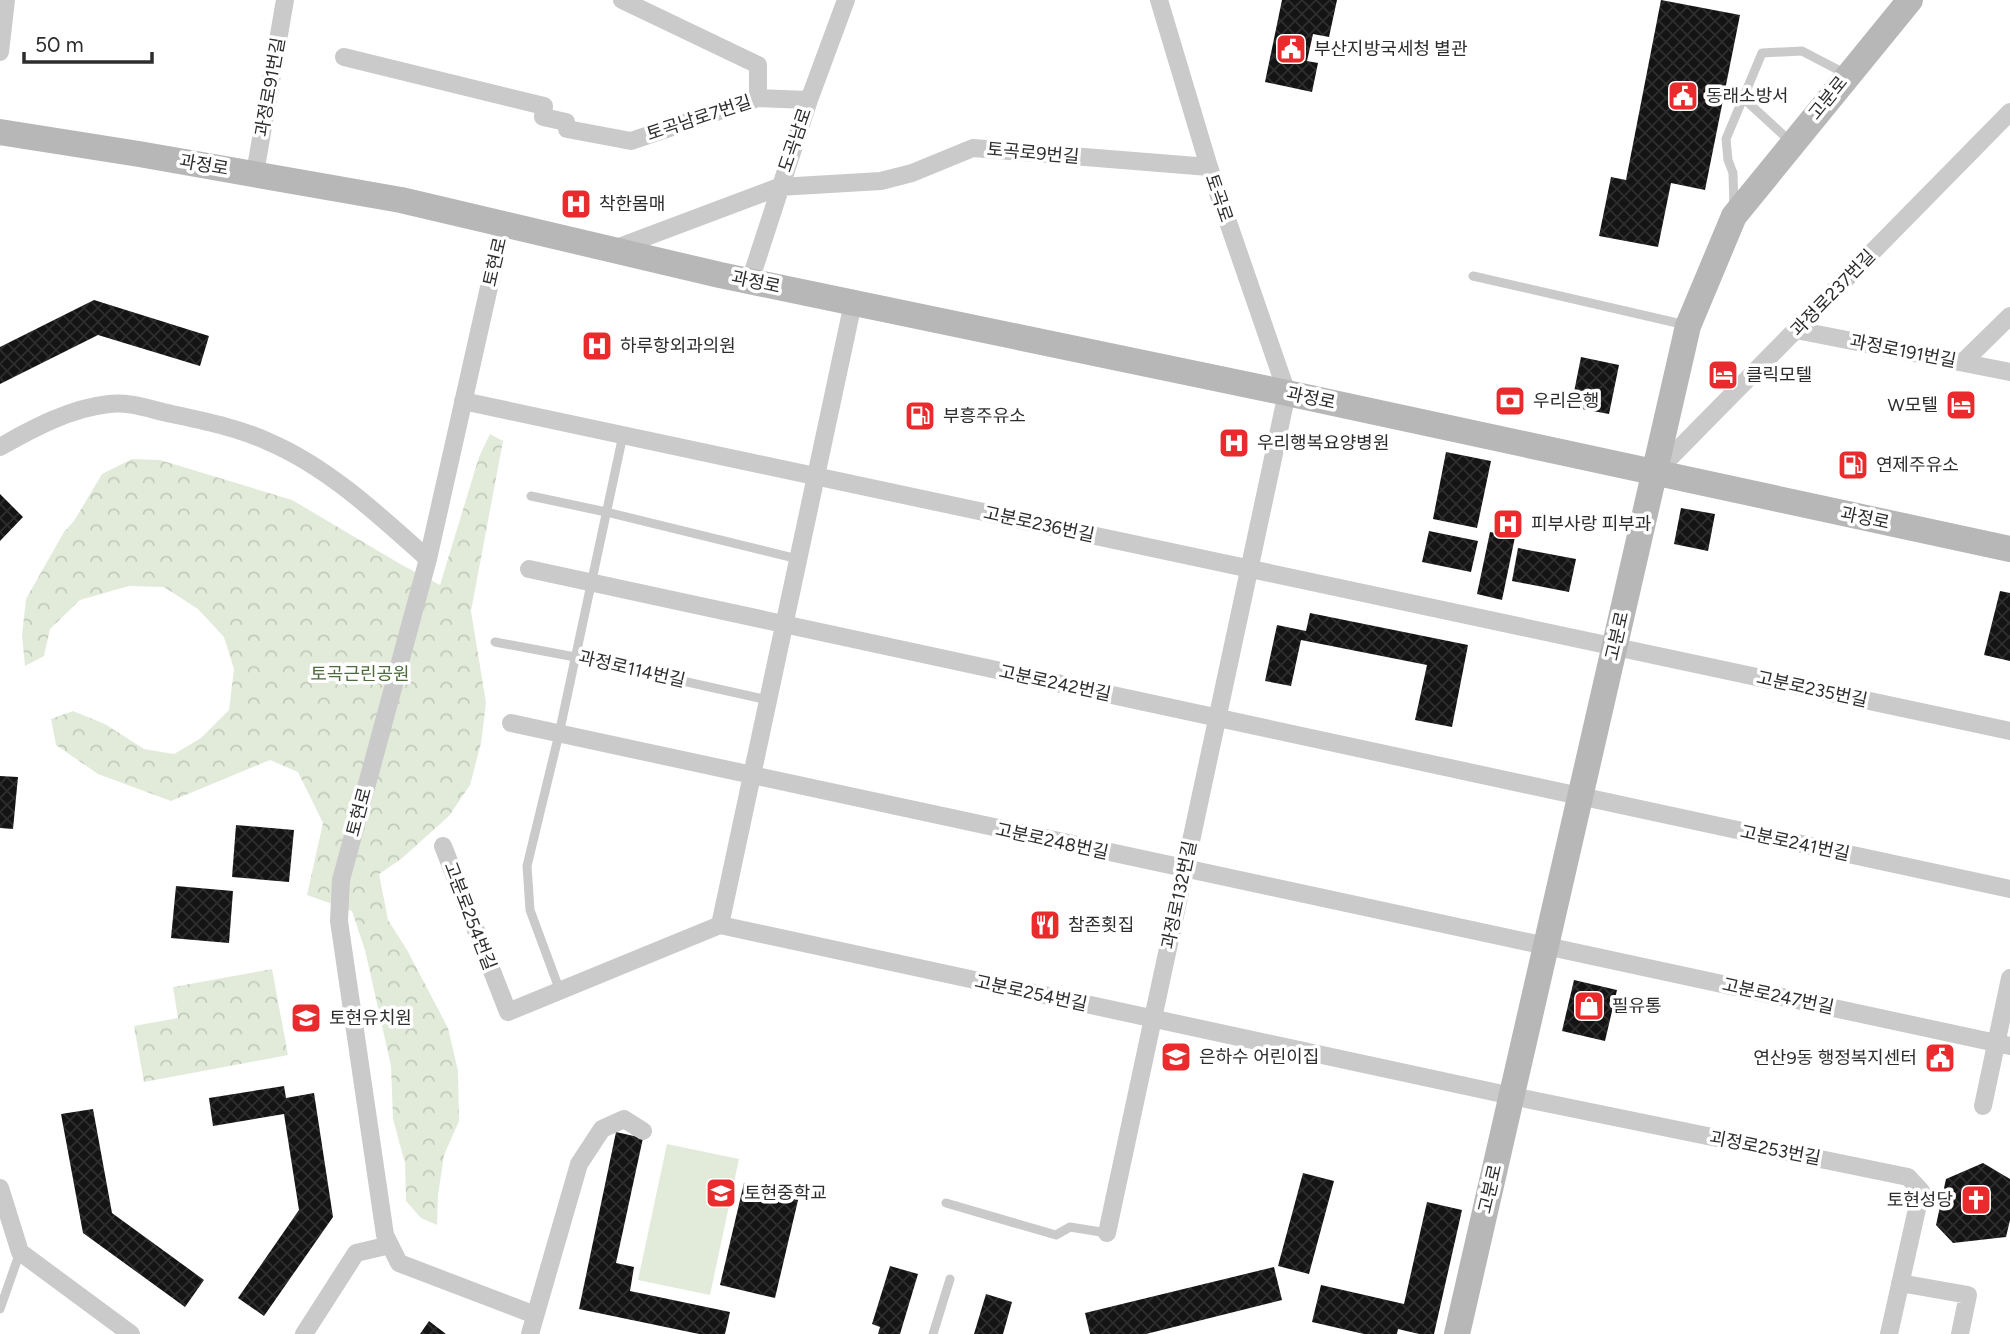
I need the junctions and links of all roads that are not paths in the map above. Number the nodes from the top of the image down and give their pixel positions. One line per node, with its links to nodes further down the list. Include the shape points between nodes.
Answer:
1 (6, 0): 7 (street)
2 (285, 0): 17 (street, 과정로91번길)
3 (622, 0): 10 (street, via 758,65)
4 (846, 0): 12 (street, 도곡남로)
5 (1159, 0): 16 (street, 토곡로)
6 (1910, 0): 9 (main road, 고분로)
7 (0, 52)
8 (344, 57): 10 (street, 토곡남로7번길, via 544,106 544,117 566,122 567,129 631,141)
9 (1847, 75): 11 (lane, via 1802,51 1762,53); 15 (main road, 고분로)
10 (758, 98): 12 (street, 토곡남로7번길)
11 (1743, 98): 15 (lane); 19 (lane, via 1726,139)
12 (809, 100): 18 (street, 도곡남로)
13 (2010, 112): 27 (street, 과정로237번길)
14 (0, 132): 17 (main road, 과정로)
15 (1791, 142): 19 (main road, 고분로)
16 (1209, 167): 18 (street, 토곡로9번길, via 973,148 881,181); 30 (street, 토곡로)
17 (255, 173): 20 (main road, 과정로, via 401,200)
18 (779, 187): 21 (street); 23 (street, 도곡남로)
19 (1734, 216): 26 (main road, 고분로)
20 (503, 225): 21 (main road, 과정로); 31 (street, 토현로)
21 (611, 250): 23 (main road, 과정로)
22 (1473, 276): 26 (lane)
23 (750, 281): 24 (main road, 과정로)
24 (853, 303): 30 (main road, 과정로); 35 (street)
25 (2010, 316): 28 (street)
26 (1688, 326): 34 (main road, 고분로)
27 (1796, 330): 28 (street, 과정로191번길); 34 (street, 과정로237번길)
28 (1963, 362): 29 (street, 과정로191번길)
29 (2010, 372)
30 (1287, 393): 34 (main road, 과정로); 42 (street, 과정로132번길)
31 (463, 401): 32 (street, 고분로236번길); 39 (street, 토현로)
32 (623, 435): 35 (street, 고분로236번길); 37 (lane)
33 (0, 447): 39 (street, via 61,416 113,403 195,419 251,435 303,460 369,506)
34 (1655, 473): 38 (main road, 과정로); 46 (main road, 고분로)
35 (816, 476): 40 (street); 42 (street, 고분로236번길)
36 (531, 496): 37 (lane)
37 (607, 512): 40 (lane); 43 (lane)
38 (2010, 549)
39 (428, 559): 70 (street, 토현로, via 341,880 339,921)
40 (798, 559): 44 (street)
41 (529, 569): 43 (street, 고분로242번길)
42 (1249, 569): 46 (street, 고분로236번길); 49 (street, 과정로132번길)
43 (591, 582): 44 (street, 고분로242번길); 47 (lane)
44 (784, 624): 48 (street); 49 (street, 고분로242번길)
45 (495, 642): 47 (lane, 과정로114번길)
46 (1615, 647): 51 (street, 고분로235번길); 54 (main road, 고분로)
47 (575, 657): 48 (lane, 과정로114번길); 52 (lane)
48 (768, 700): 53 (street)
49 (1217, 718): 54 (street, 고분로242번길); 56 (street, 과정로132번길)
50 (511, 723): 52 (street, 고분로248번길)
51 (2010, 731)
52 (559, 734): 53 (street, 고분로248번길); 61 (lane, via 527,866 530,910)
53 (752, 775): 56 (street, 고분로248번길); 58 (street)
54 (1581, 796): 57 (street, 고분로241번길); 59 (main road, 고분로)
55 (443, 846): 61 (street, 고분로254번길, via 508,1012)
56 (1184, 869): 59 (street, 고분로248번길); 62 (street, 과정로132번길)
57 (2010, 889)
58 (720, 925): 61 (street, 고분로254번길); 62 (street, 고분로254번길)
59 (1546, 947): 63 (street, 고분로247번길); 64 (main road, 고분로)
60 (2010, 978): 63 (street)
61 (560, 991)
62 (1152, 1019): 64 (street, 고분로254번길); 69 (street, 과정로132번길)
63 (2003, 1044): 65 (street)
64 (1512, 1096): 73 (street, 괴정로253번길, via 1908,1177 1920,1191); 80 (main road, 고분로)
65 (1983, 1106)
66 (643, 1130): 75 (street, via 624,1119 602,1129 586,1151 572,1181)
67 (0, 1188): 71 (street)
68 (946, 1203): 69 (lane, 과정로132번길, via 1056,1235 1070,1227)
69 (1107, 1233)
70 (390, 1245): 75 (street, via 399,1263); 77 (street, via 356,1254)
71 (20, 1252): 74 (lane); 76 (street)
72 (950, 1279): 79 (lane)
73 (1900, 1283): 81 (street, 괴정로253번길); 82 (street, via 1968,1295)
74 (0, 1309)
75 (535, 1315): 78 (street)
76 (131, 1334)
77 (304, 1334)
78 (530, 1334)
79 (933, 1334)
80 (1457, 1334)
81 (1889, 1334)
82 (1959, 1334)

